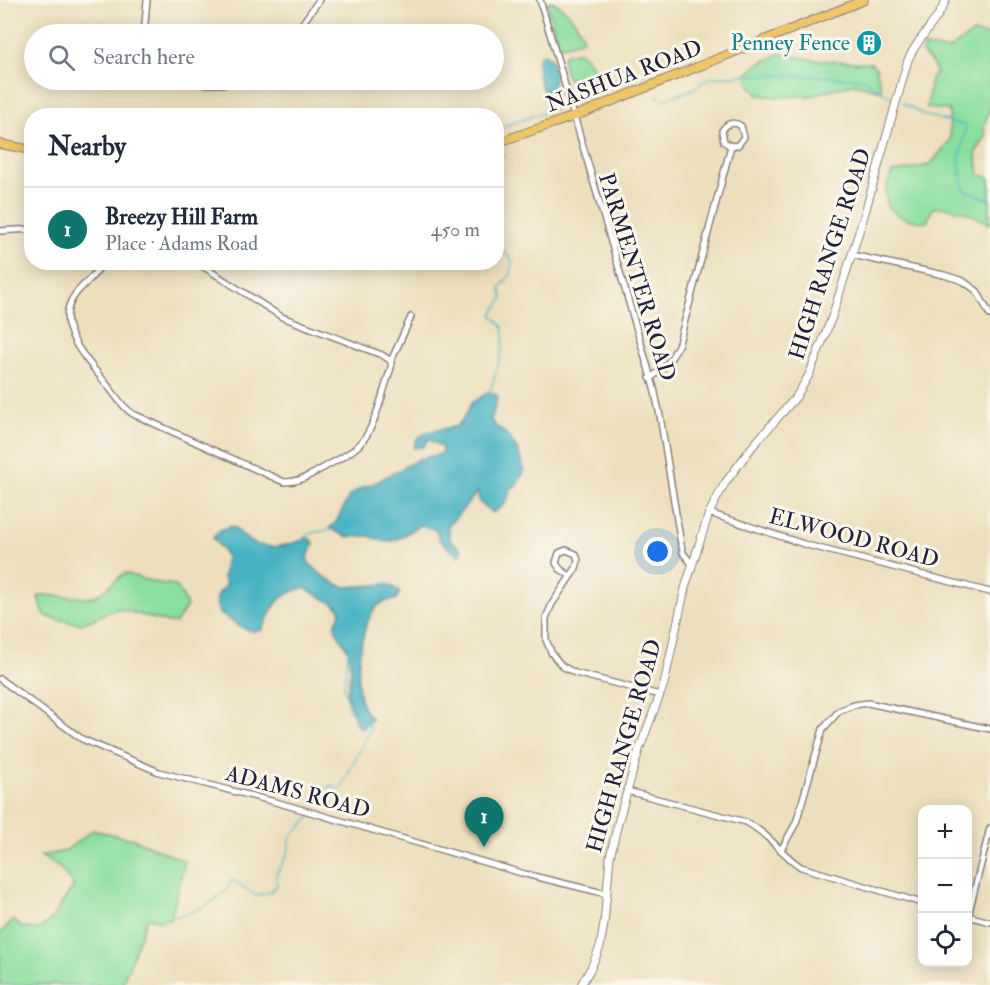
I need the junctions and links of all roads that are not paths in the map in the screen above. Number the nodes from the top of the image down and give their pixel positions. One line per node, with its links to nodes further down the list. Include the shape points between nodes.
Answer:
1 (147, 0): 6 (street)
2 (319, 0): 7 (street)
3 (540, 0): 8 (street, PARMENTER ROAD)
4 (864, 0): 8 (main road, NASHUA ROAD)
5 (946, 0): 15 (street, HIGH RANGE ROAD, via 908,60)
6 (145, 24)
7 (302, 24)
8 (575, 116): 9 (main road, NASHUA ROAD); 21 (street, PARMENTER ROAD)
9 (504, 140)
10 (0, 144): 12 (main road)
11 (731, 146): 11 (street, via 741,143 744,136 738,124 727,125 722,131 724,142); 21 (street, via 679,343 672,359)
12 (24, 148)
13 (24, 230): 14 (street)
14 (0, 231)
15 (852, 255): 18 (street, via 963,281 977,291); 22 (street, HIGH RANGE ROAD, via 808,378 731,475)
16 (97, 270): 20 (street, via 74,295 67,323 86,360 123,406 273,478 290,482 307,477 362,442)
17 (209, 270): 20 (street, via 282,317)
18 (990, 315)
19 (411, 317): 20 (street)
20 (391, 361)
21 (650, 378): 23 (street, PARMENTER ROAD, via 682,549)
22 (709, 513): 23 (street, HIGH RANGE ROAD); 25 (street, ELWOOD ROAD, via 807,545)
23 (692, 564): 27 (street, HIGH RANGE ROAD)
24 (570, 576): 24 (street, via 578,561 576,554 566,550 557,556 556,563); 27 (street, via 546,618 546,640 556,660 575,673)
25 (990, 592)
26 (0, 679): 32 (street, ADAMS ROAD, via 82,739 159,772)
27 (660, 695): 29 (street, HIGH RANGE ROAD)
28 (990, 729): 31 (street, via 868,703 839,711 820,737 796,823)
29 (627, 791): 31 (street, via 746,822); 32 (street, HIGH RANGE ROAD, via 614,840)
30 (990, 828): 34 (street)
31 (781, 850): 33 (street, via 796,864 816,872)
32 (607, 894): 37 (street, HIGH RANGE ROAD, via 600,947)
33 (918, 902)
34 (969, 913)
35 (972, 917): 36 (street)
36 (990, 922)
37 (581, 985)

